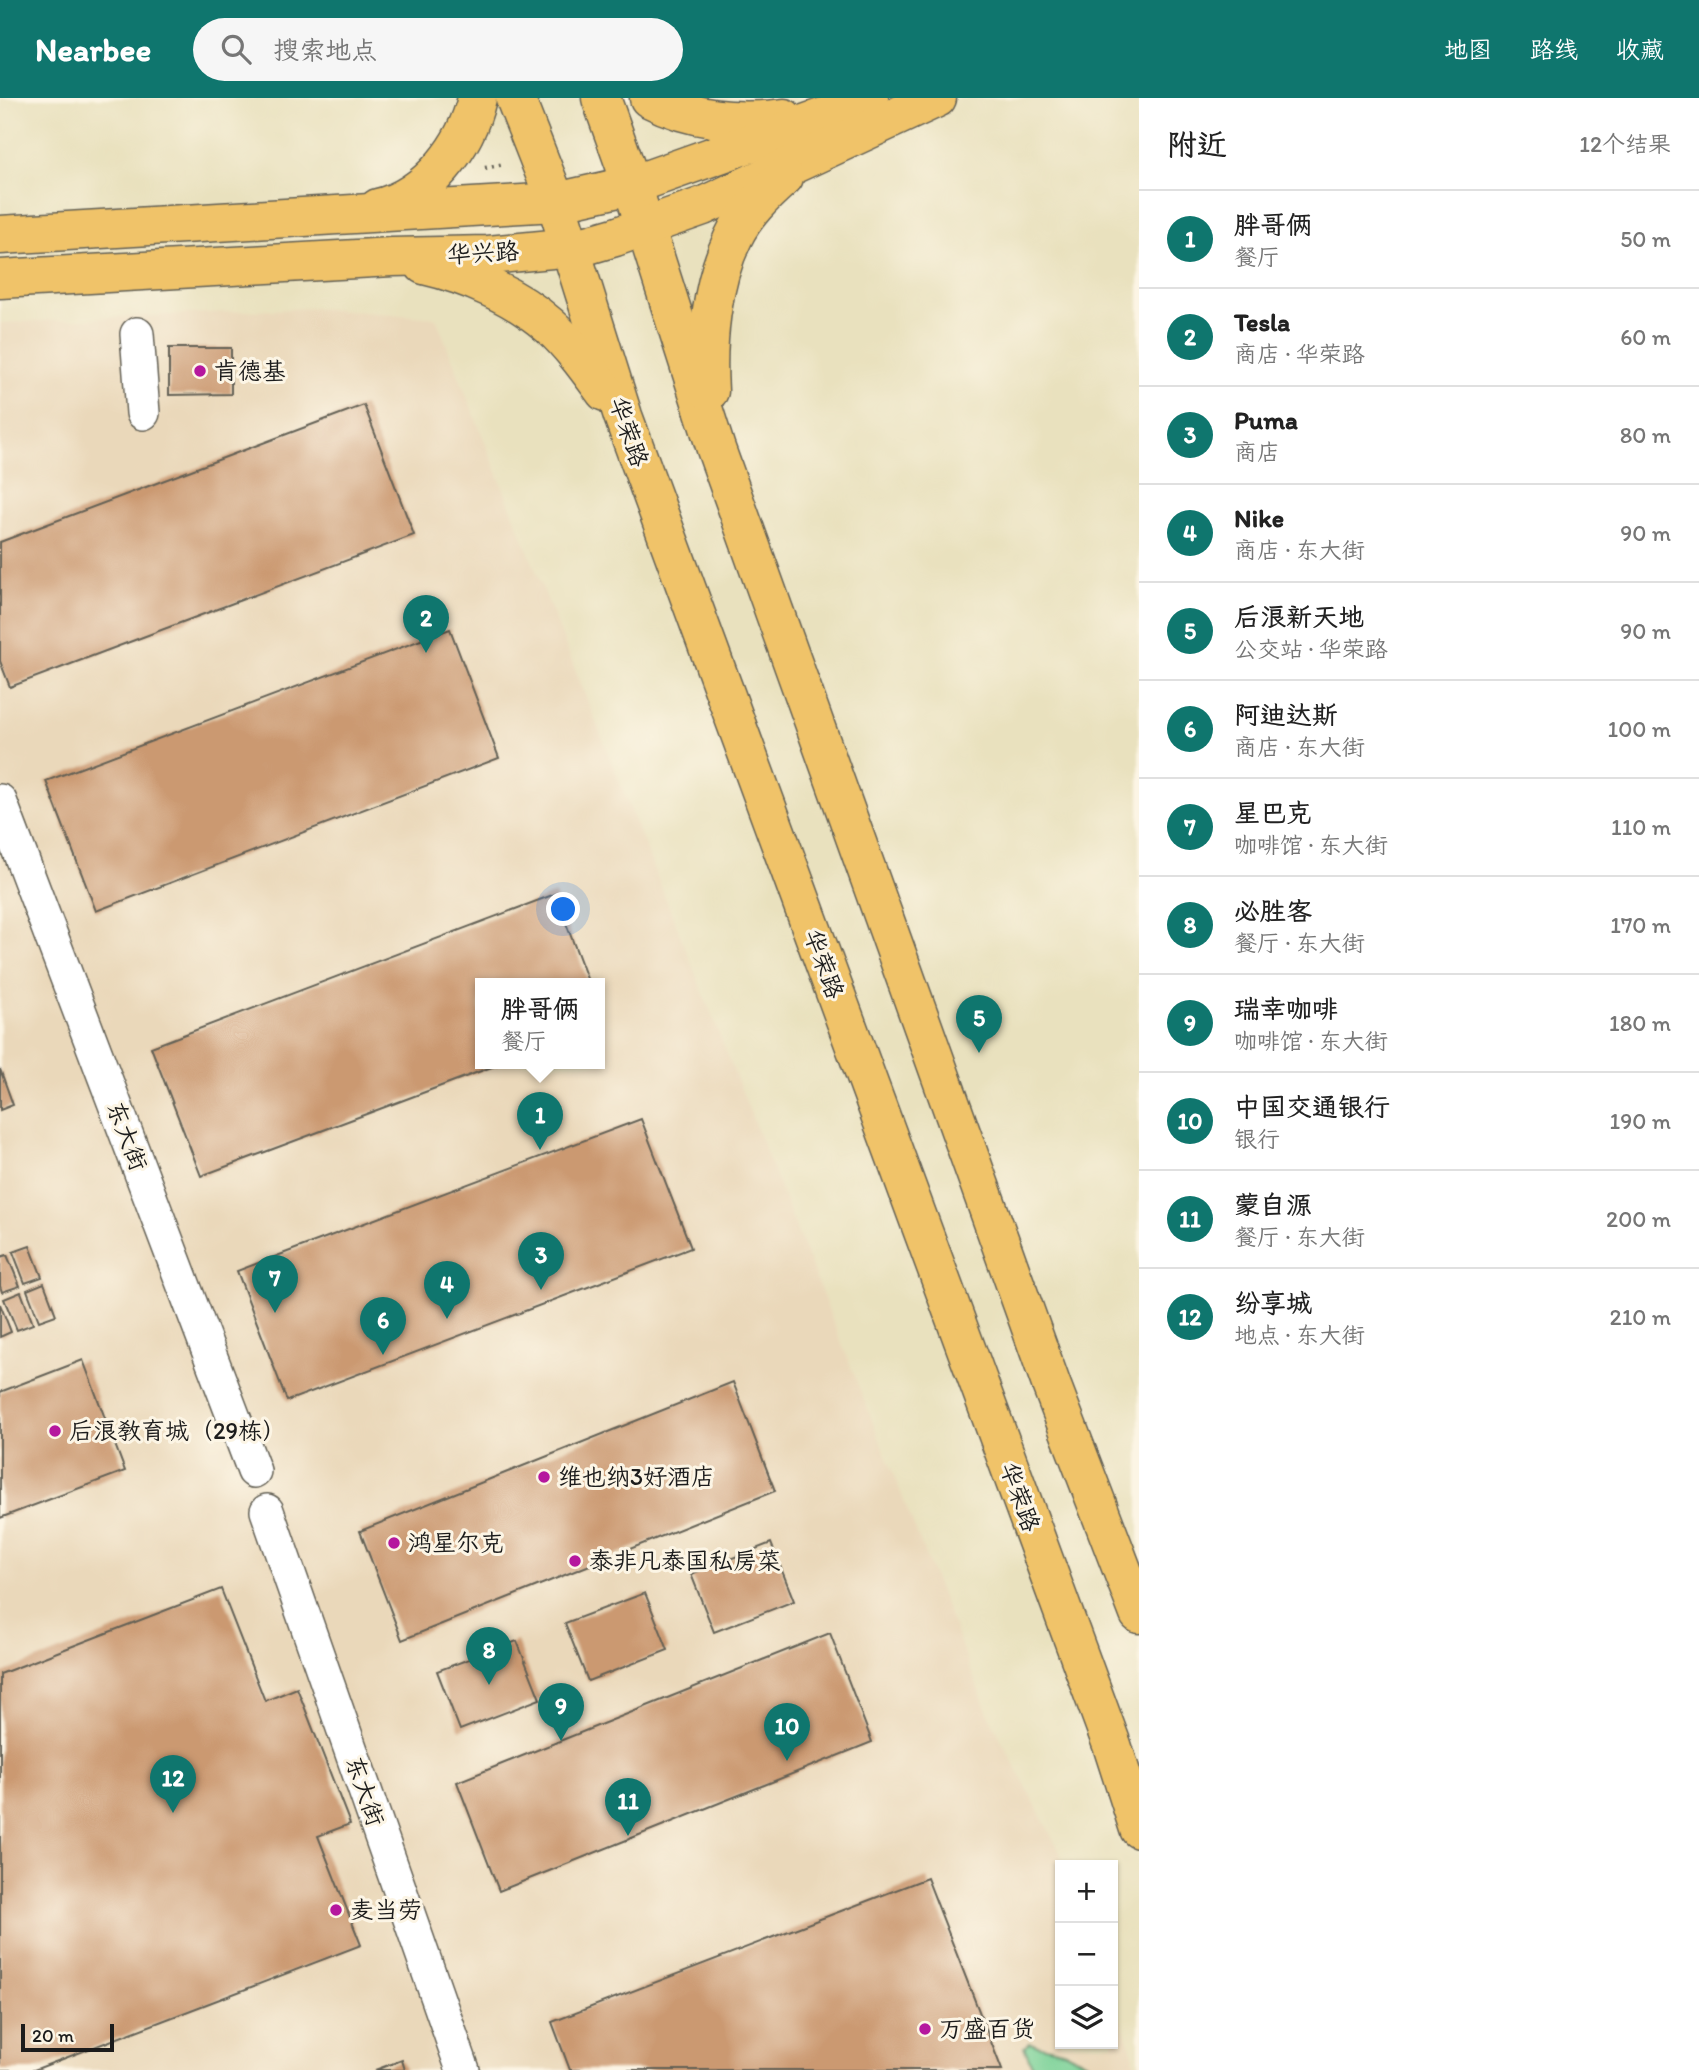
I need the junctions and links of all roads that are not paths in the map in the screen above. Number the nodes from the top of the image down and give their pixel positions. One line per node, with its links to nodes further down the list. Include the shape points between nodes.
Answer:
1 (477, 98): 10 (main road, via 457,146 436,174 410,195 385,207)
2 (515, 98): 9 (main road, 华荣路)
3 (601, 98): 8 (main road)
4 (649, 98): 6 (main road, via 709,120 763,121)
5 (937, 98): 7 (main road, 华兴路)
6 (855, 105): 8 (main road, 华兴路)
7 (813, 154): 11 (main road, 华兴路, via 703,206); 19 (main road, via 783,177 745,218 723,265 709,355)
8 (632, 185): 9 (main road, 华兴路); 11 (main road)
9 (556, 202): 10 (main road, 华兴路); 13 (main road, 华荣路)
10 (349, 215): 12 (main road, 华兴路)
11 (645, 227): 13 (main road, 华兴路); 19 (main road)
12 (0, 235)
13 (571, 247): 14 (main road, 华兴路); 18 (main road, 华荣路)
14 (391, 257): 15 (main road, 华兴路); 18 (main road, via 459,276 530,310 575,351)
15 (0, 279)
16 (137, 334): 17 (street)
17 (143, 413)
18 (623, 416): 24 (main road, 华荣路)
19 (716, 449): 23 (main road, via 1046,1371)
20 (0, 801): 21 (street, 东大街)
21 (254, 1471)
22 (267, 1511): 25 (street, 东大街)
23 (1139, 1614)
24 (1139, 1829)
25 (463, 2070)

